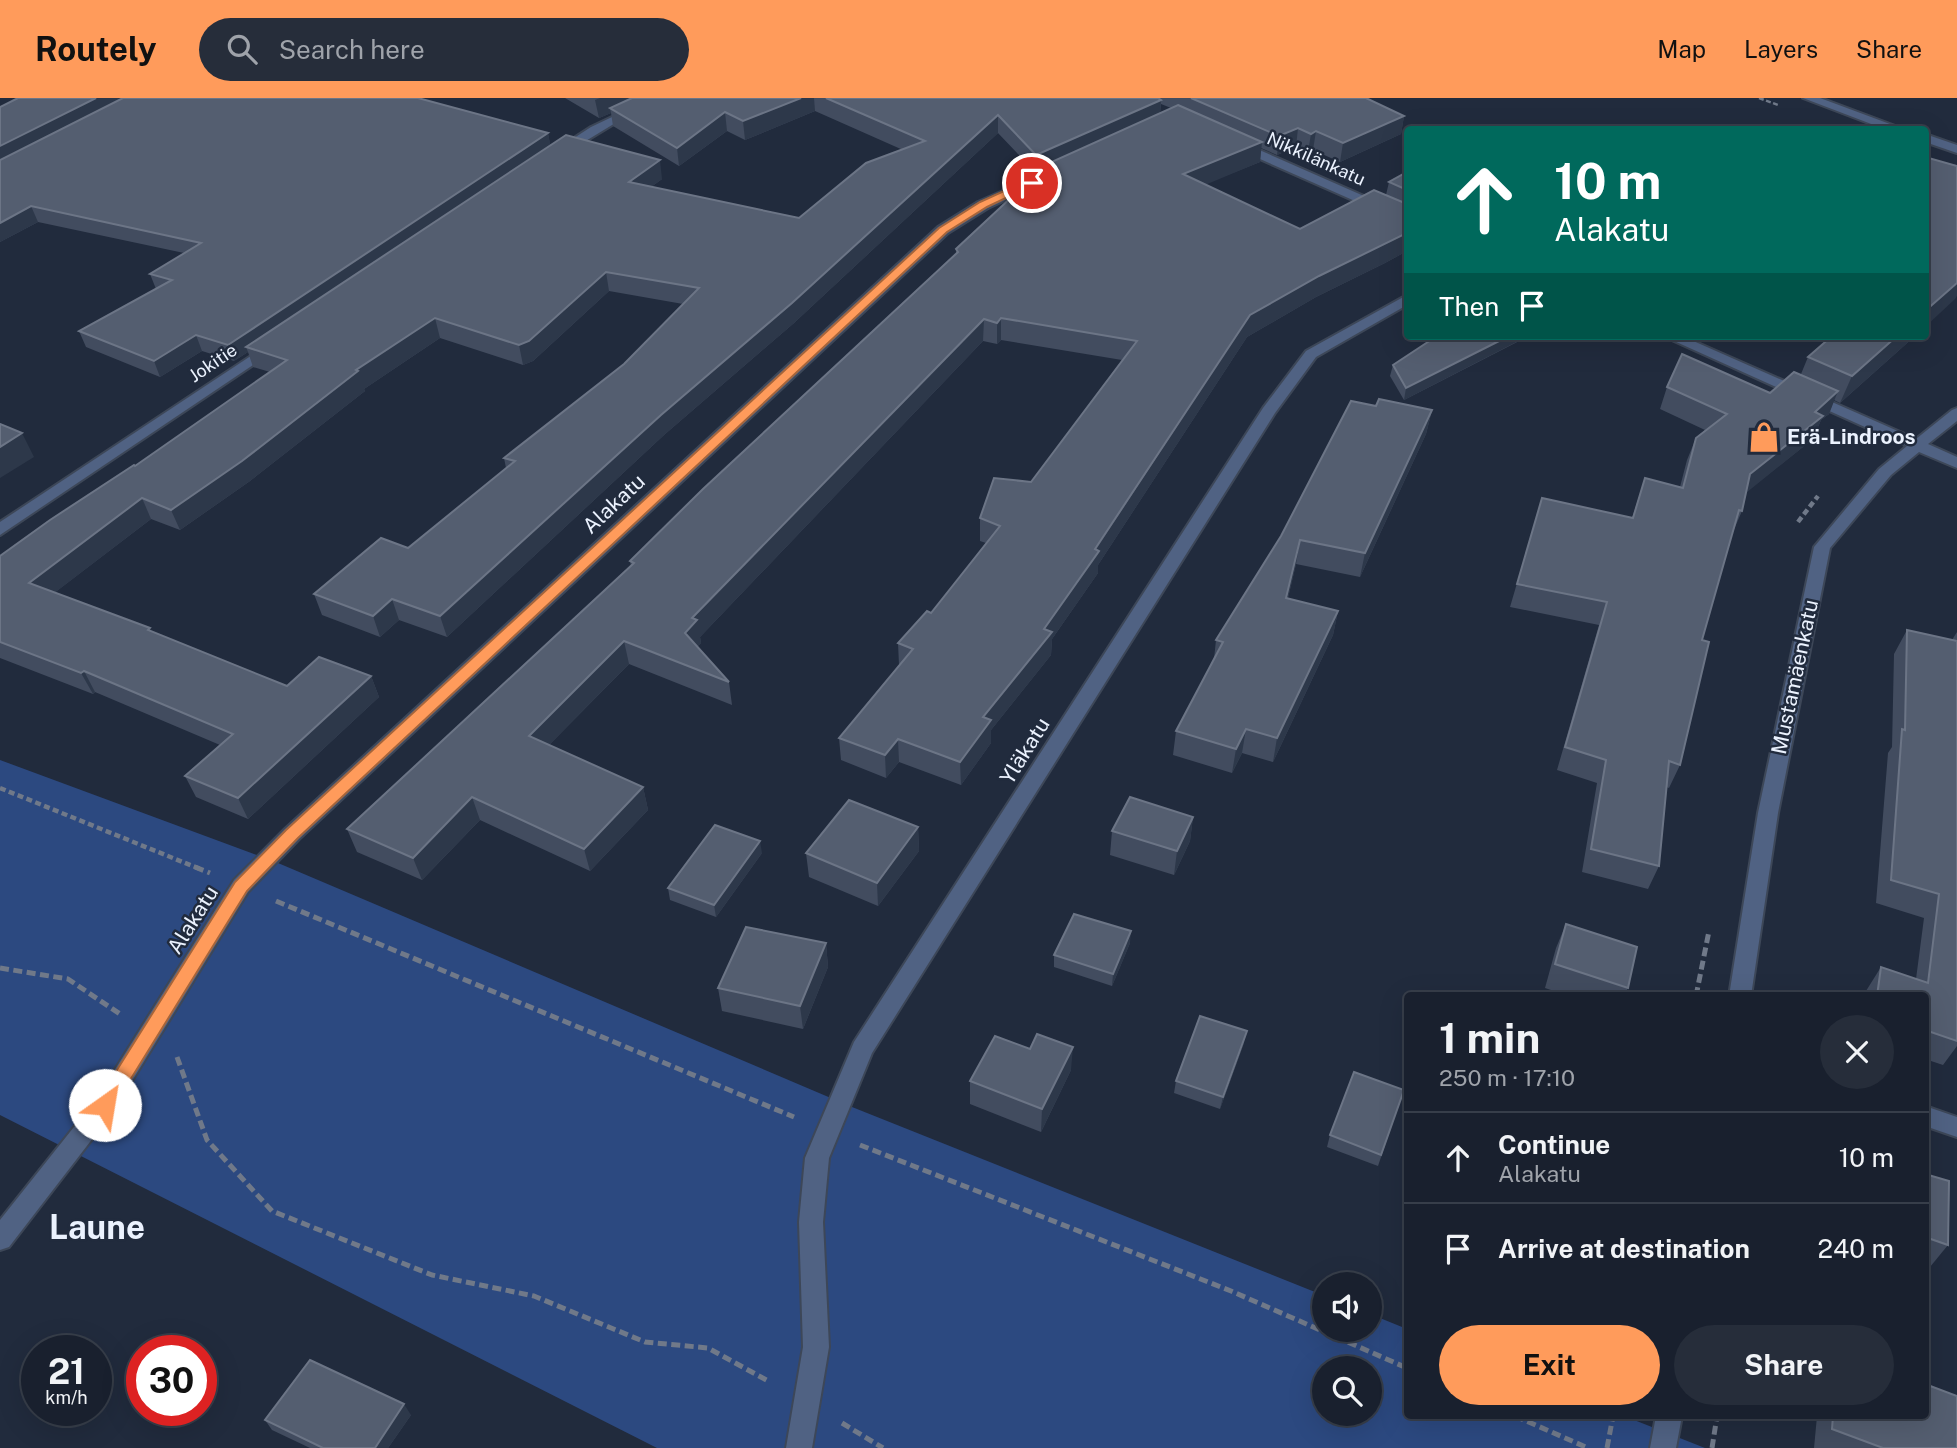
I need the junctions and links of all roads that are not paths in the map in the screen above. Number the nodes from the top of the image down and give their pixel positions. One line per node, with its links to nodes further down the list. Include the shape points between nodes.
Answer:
1 (662, 98): 7 (street, via 596,127)
2 (1809, 98): 3 (street)
3 (1889, 126)
4 (1225, 139): 9 (street, Nikkilänkatu)
5 (1929, 139): 6 (street)
6 (1957, 149)
7 (550, 158)
8 (1056, 172): 20 (street, Alakatu, via 983,205 943,230 292,834 241,886 105,1105)
9 (1404, 219)
10 (1404, 301): 22 (street, Yläkatu, via 1311,354 1268,411 862,1048 817,1157 811,1222 816,1347)
11 (286, 337): 16 (street, Jokitie)
12 (1679, 340): 14 (street)
13 (1957, 413): 14 (street, Mustamäenkatu)
14 (1917, 446): 15 (street); 17 (street, Mustamäenkatu, via 1885,472 1822,547 1770,800)
15 (1957, 463)
16 (0, 530)
17 (1741, 992)
18 (1929, 1117): 19 (street)
19 (1957, 1127)
20 (0, 1239)
21 (1668, 1419): 23 (street)
22 (799, 1448)
23 (1663, 1448)

